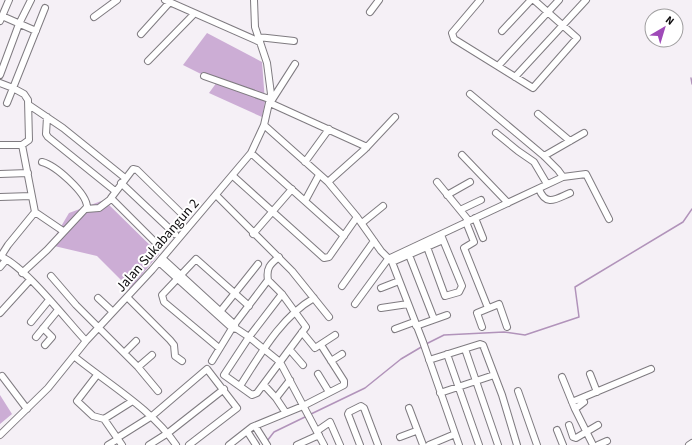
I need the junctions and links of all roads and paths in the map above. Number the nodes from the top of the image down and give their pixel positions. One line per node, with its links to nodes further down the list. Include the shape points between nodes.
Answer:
1 (31, 0): 17 (street)
2 (117, 0): 15 (street)
3 (254, 0): 22 (street, Jalan Sukabangun 2, via 254,20)
4 (379, 0): 12 (street)
5 (480, 0): 27 (street, via 452,36)
6 (532, 0): 13 (street); 20 (street)
7 (559, 0): 13 (street)
8 (586, 0): 18 (street)
9 (167, 1): 14 (street); 21 (street)
10 (5, 3): 16 (street)
11 (45, 8): 19 (street)
12 (370, 12)
13 (547, 13): 18 (street); 27 (street)
14 (194, 14): 22 (street); 24 (street)
15 (94, 17)
16 (1, 19): 17 (street)
17 (19, 24): 19 (street); 25 (street)
18 (562, 26): 30 (street); 30 (street, via 577,38 534,87)
19 (36, 30): 32 (street)
20 (502, 31)
21 (141, 34)
22 (259, 40): 23 (street); 34 (street, Jalan Sukabangun 2, via 269,75)
23 (294, 41)
24 (148, 61)
25 (2, 63): 28 (street)
26 (295, 64): 34 (street)
27 (498, 66): 30 (street)
28 (0, 75)
29 (204, 76): 34 (street)
30 (515, 77)
31 (0, 83): 32 (street)
32 (12, 88): 35 (street); 36 (street, via 26,96)
33 (470, 94): 50 (street)
34 (270, 102): 40 (street, Jalan Sukabangun 2); 41 (street)
35 (7, 103)
36 (29, 105): 38 (street); 46 (street, via 29,140)
37 (538, 114): 44 (street)
38 (47, 117): 57 (street); 66 (street, via 46,134 49,138)
39 (395, 117): 47 (street)
40 (264, 125): 48 (street, Jalan Sukabangun 2); 52 (street)
41 (329, 129): 47 (street); 52 (street)
42 (496, 133): 63 (street, via 534,162)
43 (584, 133): 44 (street)
44 (570, 141): 50 (street)
45 (0, 145): 46 (street)
46 (22, 145): 53 (street)
47 (367, 147): 59 (street)
48 (251, 153): 56 (street, Jalan Sukabangun 2); 64 (street)
49 (462, 155): 75 (street)
50 (544, 156): 58 (street)
51 (42, 162): 77 (street, via 55,167 76,188 85,201)
52 (305, 162): 55 (street)
53 (28, 173): 54 (street); 70 (street)
54 (0, 174)
55 (319, 175): 59 (street); 74 (street)
56 (233, 176): 69 (street, Jalan Sukabangun 2); 80 (street)
57 (125, 178): 62 (street); 81 (street, via 136,169)
58 (563, 178): 63 (street); 83 (street, via 586,174)
59 (328, 182): 82 (street)
60 (437, 182): 68 (street)
61 (470, 182): 68 (street)
62 (121, 183): 66 (street); 88 (street)
63 (547, 184): 65 (street)
64 (292, 189): 74 (street); 80 (street)
65 (539, 189): 67 (street, via 548,200); 75 (street)
66 (115, 191): 72 (street)
67 (570, 193)
68 (447, 194): 78 (street)
69 (216, 195): 85 (street, Jalan Sukabangun 2); 89 (street)
70 (31, 196): 71 (street); 79 (street)
71 (0, 197)
72 (111, 199): 77 (street, via 99,208); 88 (street, via 157,245)
73 (481, 200): 78 (street)
74 (304, 201): 90 (street)
75 (508, 203): 84 (street)
76 (383, 206): 86 (street)
77 (86, 209): 87 (street)
78 (460, 210): 84 (street)
79 (35, 212): 87 (street); 97 (street, via 8,245)
80 (273, 212): 89 (street); 90 (street, via 324,258 328,257)
81 (185, 217): 85 (street); 88 (street)
82 (357, 217): 86 (street); 90 (street)
83 (609, 219)
84 (470, 220): 91 (street); 93 (street); 121 (street, via 474,242 464,248)
85 (191, 223): 92 (street, Jalan Sukabangun 2)
86 (362, 223): 94 (street)
87 (63, 231): 103 (street)
88 (172, 232): 92 (street)
89 (253, 234): 98 (street)
90 (344, 236)
91 (442, 237): 95 (street); 95 (street, via 462,286 457,293 445,296); 100 (street)
92 (179, 238): 99 (street, Jalan Sukabangun 2)
93 (483, 238)
94 (374, 241): 100 (street); 109 (street)
95 (427, 247): 96 (street)
96 (409, 255): 100 (street); 129 (street)
97 (3, 257): 102 (street); 103 (street)
98 (279, 257): 107 (street, via 269,266); 115 (street)
99 (161, 260): 105 (street); 114 (street, Jalan Sukabangun 2)
100 (390, 261): 108 (street); 117 (street)
101 (258, 264): 111 (street)
102 (0, 266)
103 (22, 273): 106 (street)
104 (51, 276): 136 (street)
105 (179, 276): 111 (street, via 196,259); 126 (street); 146 (street, via 162,295 162,300)
106 (30, 280): 116 (street); 125 (street)
107 (268, 280): 112 (street); 119 (street)
108 (399, 281): 110 (street); 118 (street)
109 (342, 286)
110 (381, 288)
111 (235, 293): 119 (street); 126 (street)
112 (282, 294): 123 (street); 141 (street)
113 (98, 298): 124 (street)
114 (128, 298): 124 (street, Jalan Sukabangun 2); 156 (street, via 170,340 174,345 174,356)
115 (314, 298): 123 (street); 128 (street)
116 (49, 300): 122 (street); 130 (street)
117 (355, 304)
118 (408, 304): 120 (street); 131 (street)
119 (249, 306): 132 (street)
120 (381, 308)
121 (488, 308): 133 (street, via 477,313); 134 (street, via 499,304)
122 (58, 310): 135 (street); 142 (street)
123 (294, 311): 138 (street, via 305,325); 147 (street)
124 (113, 312): 136 (street, Jalan Sukabangun 2)
125 (0, 313)
126 (219, 313): 132 (street)
127 (446, 315): 129 (street)
128 (329, 317)
129 (434, 319): 131 (street)
130 (31, 322)
131 (415, 324): 137 (street); 155 (street)
132 (234, 327): 141 (street); 146 (street)
133 (482, 327)
134 (507, 327)
135 (44, 328): 140 (street); 144 (street, via 52,337)
136 (98, 329): 142 (street, Jalan Sukabangun 2); 150 (street)
137 (395, 329)
138 (302, 332): 145 (street, via 313,348); 149 (street)
139 (336, 335): 145 (street)
140 (36, 337)
141 (249, 337): 147 (street); 172 (street, via 224,375)
142 (86, 341): 154 (street, Jalan Sukabangun 2)
143 (136, 341): 150 (street)
144 (45, 345)
145 (321, 345): 158 (street)
146 (219, 348): 157 (street)
147 (265, 348): 159 (street); 172 (street)
148 (465, 349): 152 (street); 166 (street, via 483,345); 170 (street)
149 (290, 350): 159 (street); 160 (street)
150 (124, 353): 161 (street)
151 (342, 354): 158 (street)
152 (447, 354): 155 (street); 173 (street)
153 (152, 355): 161 (street)
154 (75, 356): 165 (street); 186 (street, Jalan Sukabangun 2)
155 (429, 360): 179 (street)
156 (182, 361)
157 (212, 361)
158 (331, 361): 177 (street, via 345,382 344,385)
159 (280, 362): 169 (street); 171 (street)
160 (303, 365)
161 (138, 367): 175 (street)
162 (651, 369): 178 (street)
163 (318, 374): 177 (street)
164 (590, 374): 178 (street)
165 (97, 375): 181 (street); 190 (street, via 77,401 93,416)
166 (494, 375): 170 (street); 223 (street)
167 (2, 376): 186 (street)
168 (562, 377): 182 (street)
169 (290, 380): 180 (street); 184 (street)
170 (476, 381): 173 (street); 222 (street)
171 (264, 385): 172 (street, via 254,395); 180 (street)
172 (240, 386)
173 (459, 387): 179 (street); 221 (street)
174 (224, 389): 189 (street, via 207,369); 198 (street); 211 (street, via 238,408)
175 (158, 391)
176 (518, 391): 224 (street)
177 (329, 392): 184 (street)
178 (596, 392): 182 (street)
179 (440, 393): 200 (street)
180 (276, 398): 188 (street)
181 (131, 402): 189 (street); 190 (street)
182 (572, 402): 187 (street)
183 (584, 402): 187 (street)
184 (304, 407): 188 (street); 197 (street)
185 (408, 408): 196 (street)
186 (27, 409): 201 (street, Jalan Sukabangun 2)
187 (575, 409): 199 (street)
188 (286, 413): 193 (street)
189 (152, 416): 198 (street); 203 (street)
190 (104, 419): 203 (street)
191 (569, 425): 199 (street, via 575,438)
192 (598, 425): 199 (street)
193 (256, 427): 195 (street); 214 (street)
194 (557, 430): 225 (street)
195 (247, 431): 212 (street); 213 (street)
196 (416, 431): 202 (street); 218 (street)
197 (317, 432): 206 (street); 215 (street); 216 (street, via 330,422)
198 (168, 433): 209 (street); 210 (street)
199 (586, 433): 226 (street)
200 (455, 434): 219 (street); 220 (street)
201 (0, 435)
202 (400, 437)
203 (119, 441): 208 (street)
204 (607, 441): 226 (street)
205 (692, 443): 227 (street)
206 (301, 444)
207 (376, 444): 217 (street, via 364,408 361,406 348,414)
208 (108, 445)
209 (149, 445)
210 (176, 445)
211 (190, 445)
212 (229, 445)
213 (256, 445)
214 (267, 445)
215 (324, 445)
216 (340, 445)
217 (360, 445)
218 (423, 445)
219 (429, 445)
220 (459, 445)
221 (479, 445)
222 (498, 445)
223 (518, 445)
224 (537, 445)
225 (564, 445)
226 (593, 445)
227 (688, 445)

